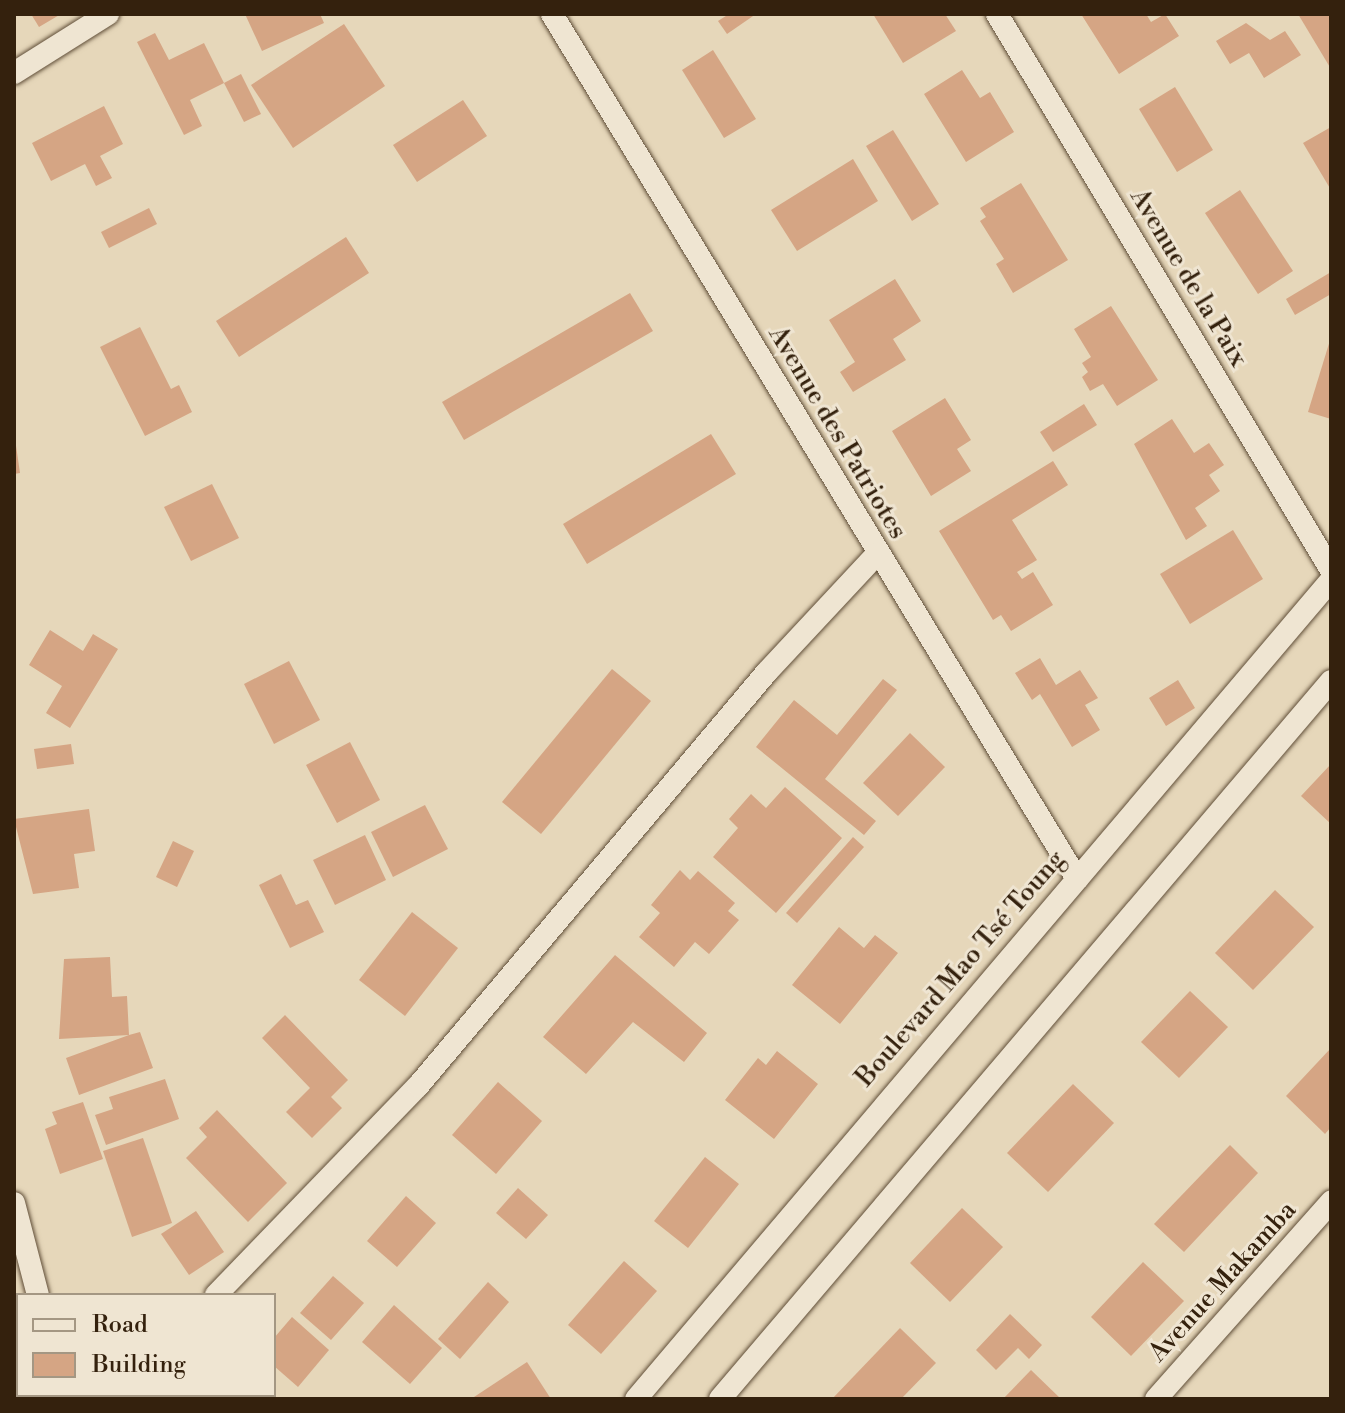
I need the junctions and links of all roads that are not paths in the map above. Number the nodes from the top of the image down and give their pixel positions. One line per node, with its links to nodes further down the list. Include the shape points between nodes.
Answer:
1 (108, 14): 4 (street)
2 (552, 14): 5 (street, Avenue des Patriotes)
3 (997, 14): 6 (street, Avenue de la Paix)
4 (14, 73)
5 (877, 554): 9 (street, Avenue des Patriotes); 13 (street, via 756,684 408,1097)
6 (1331, 570)
7 (1331, 580): 9 (street, Boulevard Mao Tsé Toung)
8 (1331, 681): 15 (street)
9 (1077, 879): 14 (street, Boulevard Mao Tsé Toung)
10 (1331, 1202): 16 (street, Avenue Makamba)
11 (14, 1203): 12 (street)
12 (37, 1293)
13 (218, 1293)
14 (636, 1399)
15 (720, 1399)
16 (1156, 1399)

